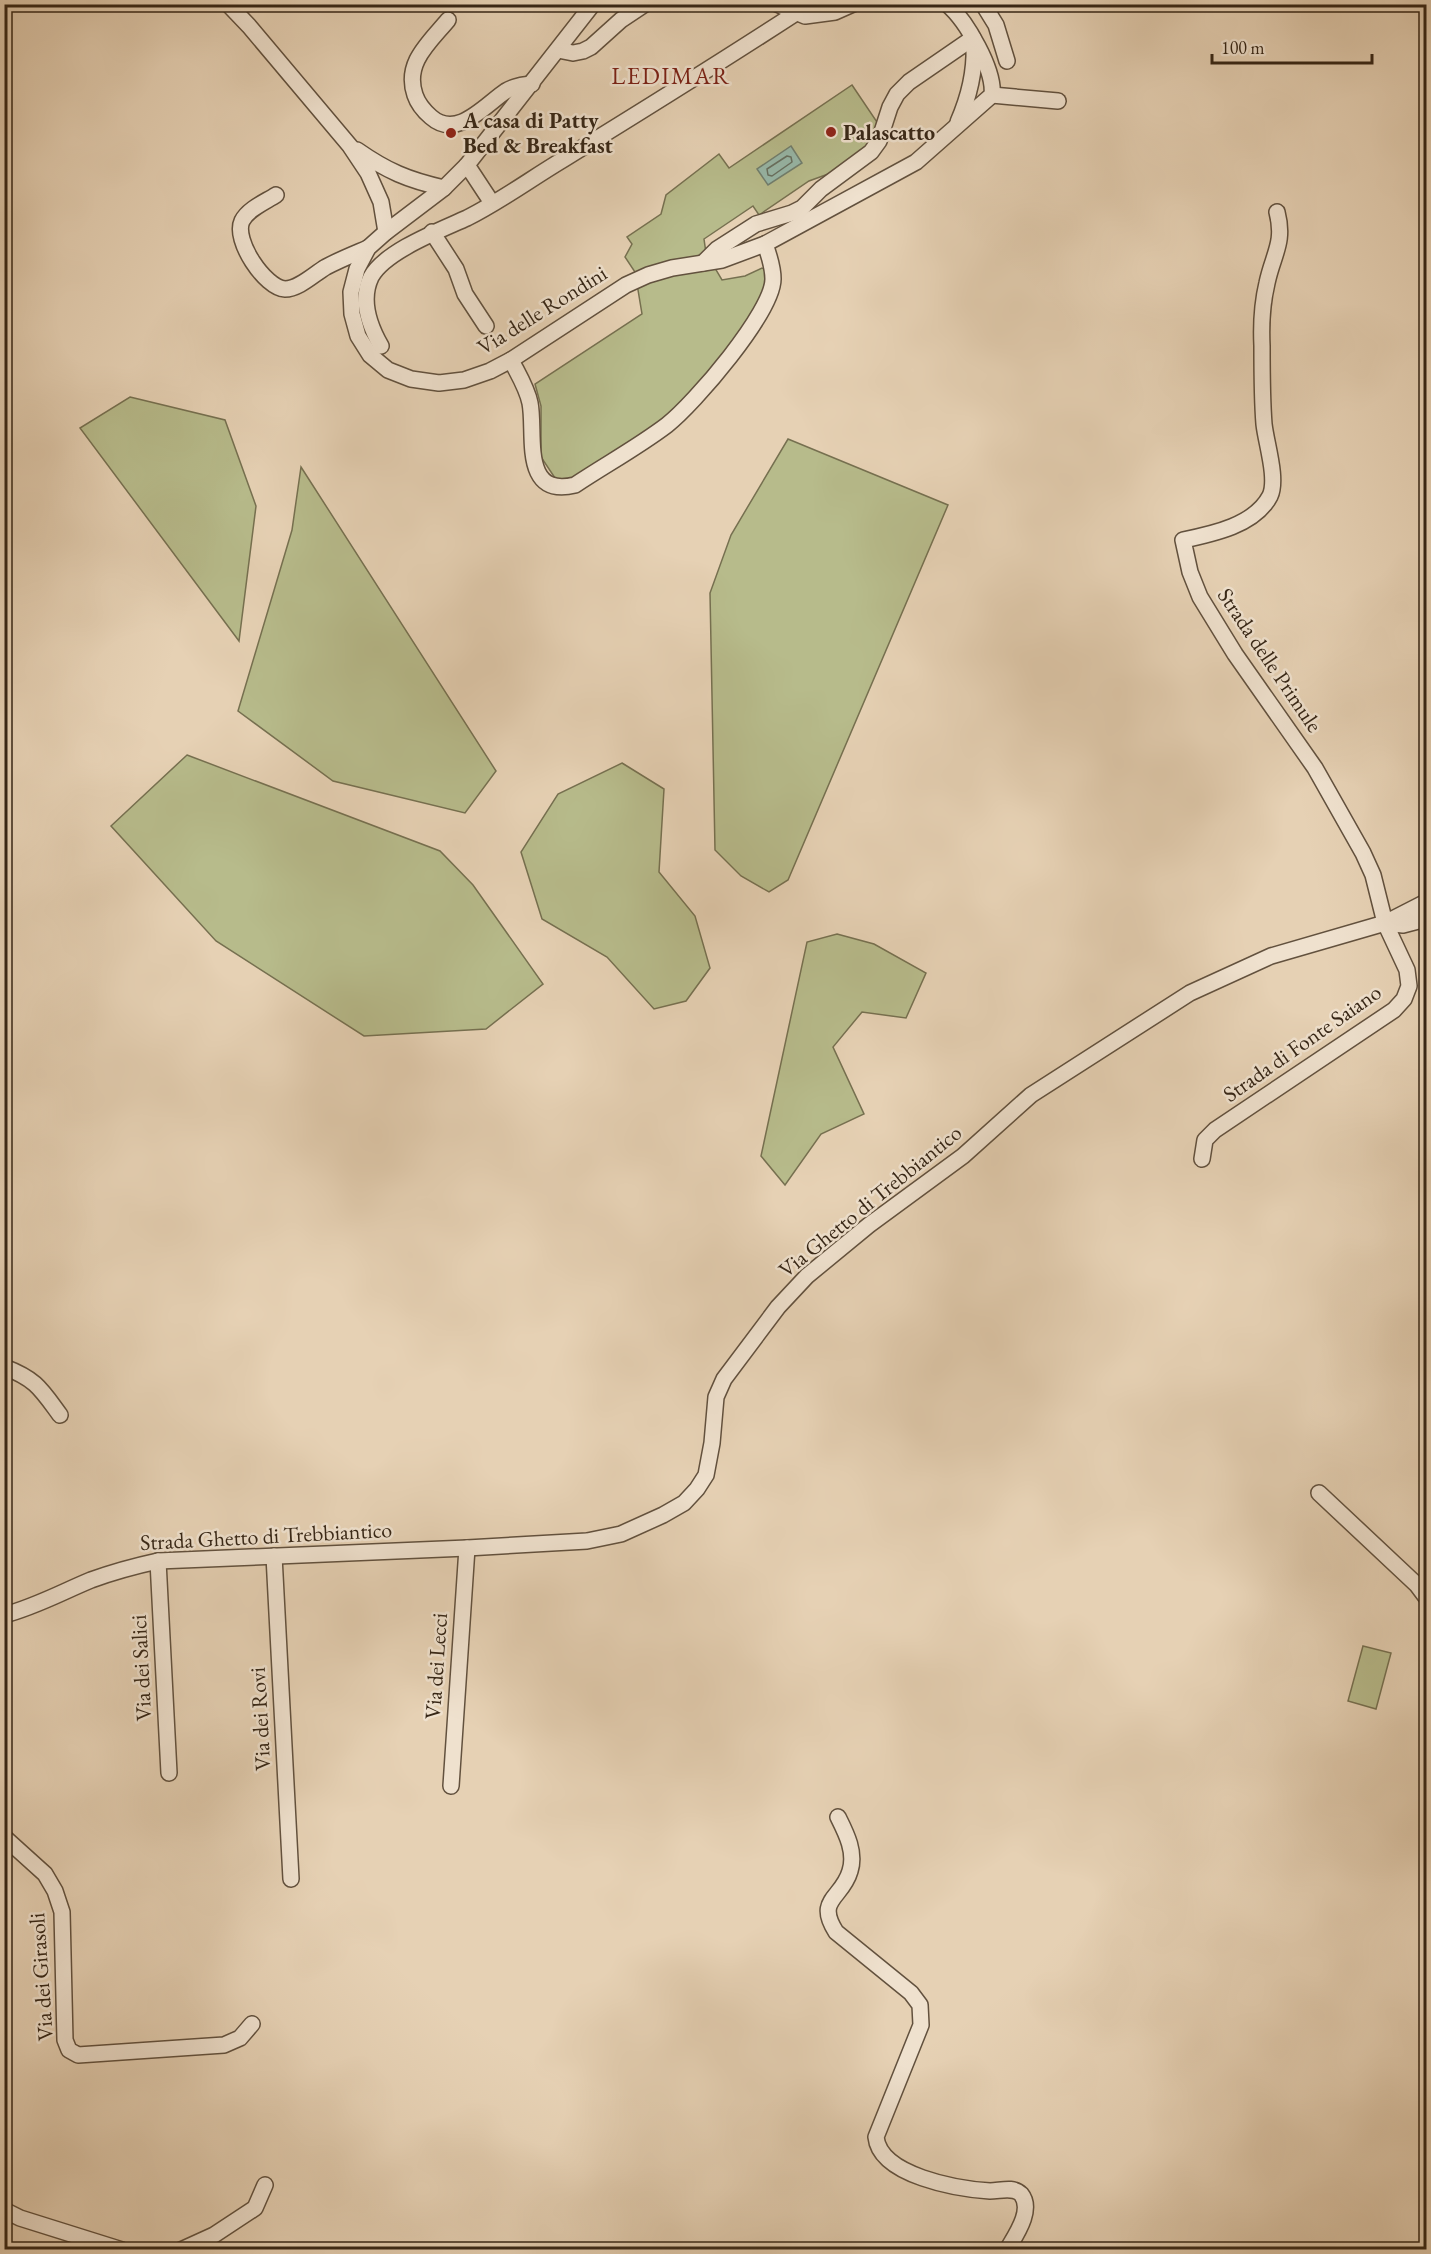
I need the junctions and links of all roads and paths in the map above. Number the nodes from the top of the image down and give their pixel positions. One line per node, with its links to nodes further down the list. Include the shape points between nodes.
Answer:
1 (228, 4): 18 (street)
2 (593, 4): 12 (street, Via delle Rondini)
3 (645, 4): 12 (street, via 591,47 573,53)
4 (777, 4): 9 (street)
5 (853, 4): 8 (street)
6 (947, 4): 11 (street)
7 (983, 4): 13 (street, via 996,25)
8 (836, 8): 9 (street, via 805,16)
9 (796, 13): 22 (street)
10 (448, 20): 14 (street, via 418,56 412,70 416,98 436,122 460,123 507,90)
11 (973, 38): 15 (street, via 991,77); 17 (street, Via delle Rondini, via 972,81); 28 (street, Via delle Rondini, via 897,94 871,152 802,208 756,224)
12 (558, 50): 14 (street, Via delle Rondini)
13 (1007, 61)
14 (532, 84): 19 (street, Via delle Rondini)
15 (992, 95): 16 (street); 17 (street, Via delle Rondini)
16 (1058, 101)
17 (956, 127): 26 (street, Via delle Rondini, via 916,162)
18 (350, 146): 20 (street, via 410,180); 24 (street, via 381,202)
19 (467, 165): 20 (street, Via delle Rondini); 22 (street)
20 (444, 188): 24 (street, Via delle Rondini)
21 (276, 195): 27 (street, via 249,213 240,232 242,243 260,271 276,287 297,286 324,268)
22 (492, 203): 25 (street, via 468,218)
23 (1277, 213): 34 (street, Strada delle Primule, via 1281,240 1262,308 1264,424 1272,492 1251,516 1209,535 1183,540 1200,597 1315,768 1363,852)
24 (386, 232): 27 (street, Via delle Rondini)
25 (432, 232): 29 (street); 30 (street, via 385,261 372,276 366,294 367,312)
26 (765, 244): 28 (street, Via delle Rondini); 31 (street, via 773,280 770,299 690,406 666,426 574,485 562,488 550,484 534,465 530,401)
27 (368, 248): 31 (street, Via delle Rondini, via 351,292 352,314 358,336 370,355 388,370 411,379 439,383 464,380)
28 (702, 263): 31 (street, Via delle Rondini, via 648,275 626,285)
29 (486, 326)
30 (381, 346)
31 (511, 360)
32 (1426, 902): 34 (street)
33 (1426, 919): 34 (street, via 1403,925)
34 (1385, 923): 35 (street, Strada di Fonte Saiano, via 1407,970 1404,999 1394,1010 1215,1130 1205,1140); 39 (street, Via Ghetto di Trebbiantico, via 1271,956 1190,993 1032,1095 963,1156 807,1276 778,1307 724,1379 716,1397 706,1475 684,1503 621,1534 587,1541)
35 (1202, 1159)
36 (4, 1367): 37 (street, via 38,1385)
37 (60, 1415)
38 (1319, 1493): 42 (street)
39 (466, 1548): 40 (street, Strada Ghetto di Trebbiantico); 45 (street, Via dei Lecci)
40 (274, 1556): 41 (street, Strada Ghetto di Trebbiantico); 48 (street, Via dei Rovi)
41 (158, 1561): 43 (street, Strada Ghetto di Trebbiantico, via 119,1570); 44 (street, Via dei Salici)
42 (1426, 1597)
43 (4, 1615)
44 (169, 1773)
45 (451, 1786)
46 (838, 1817): 54 (street, via 849,1840 851,1870 828,1905 829,1922 920,2005 921,2025 876,2136 877,2145 896,2165 931,2182 1020,2192 1025,2210)
47 (4, 1836): 49 (street, Via dei Girasoli, via 45,1874 56,1891 62,1912 65,2040 69,2050 78,2055 224,2045 240,2038)
48 (291, 1879)
49 (252, 2024)
50 (265, 2185): 53 (street, via 255,2208 214,2235)
51 (4, 2210): 52 (street)
52 (122, 2250)
53 (181, 2250)
54 (1007, 2250)

